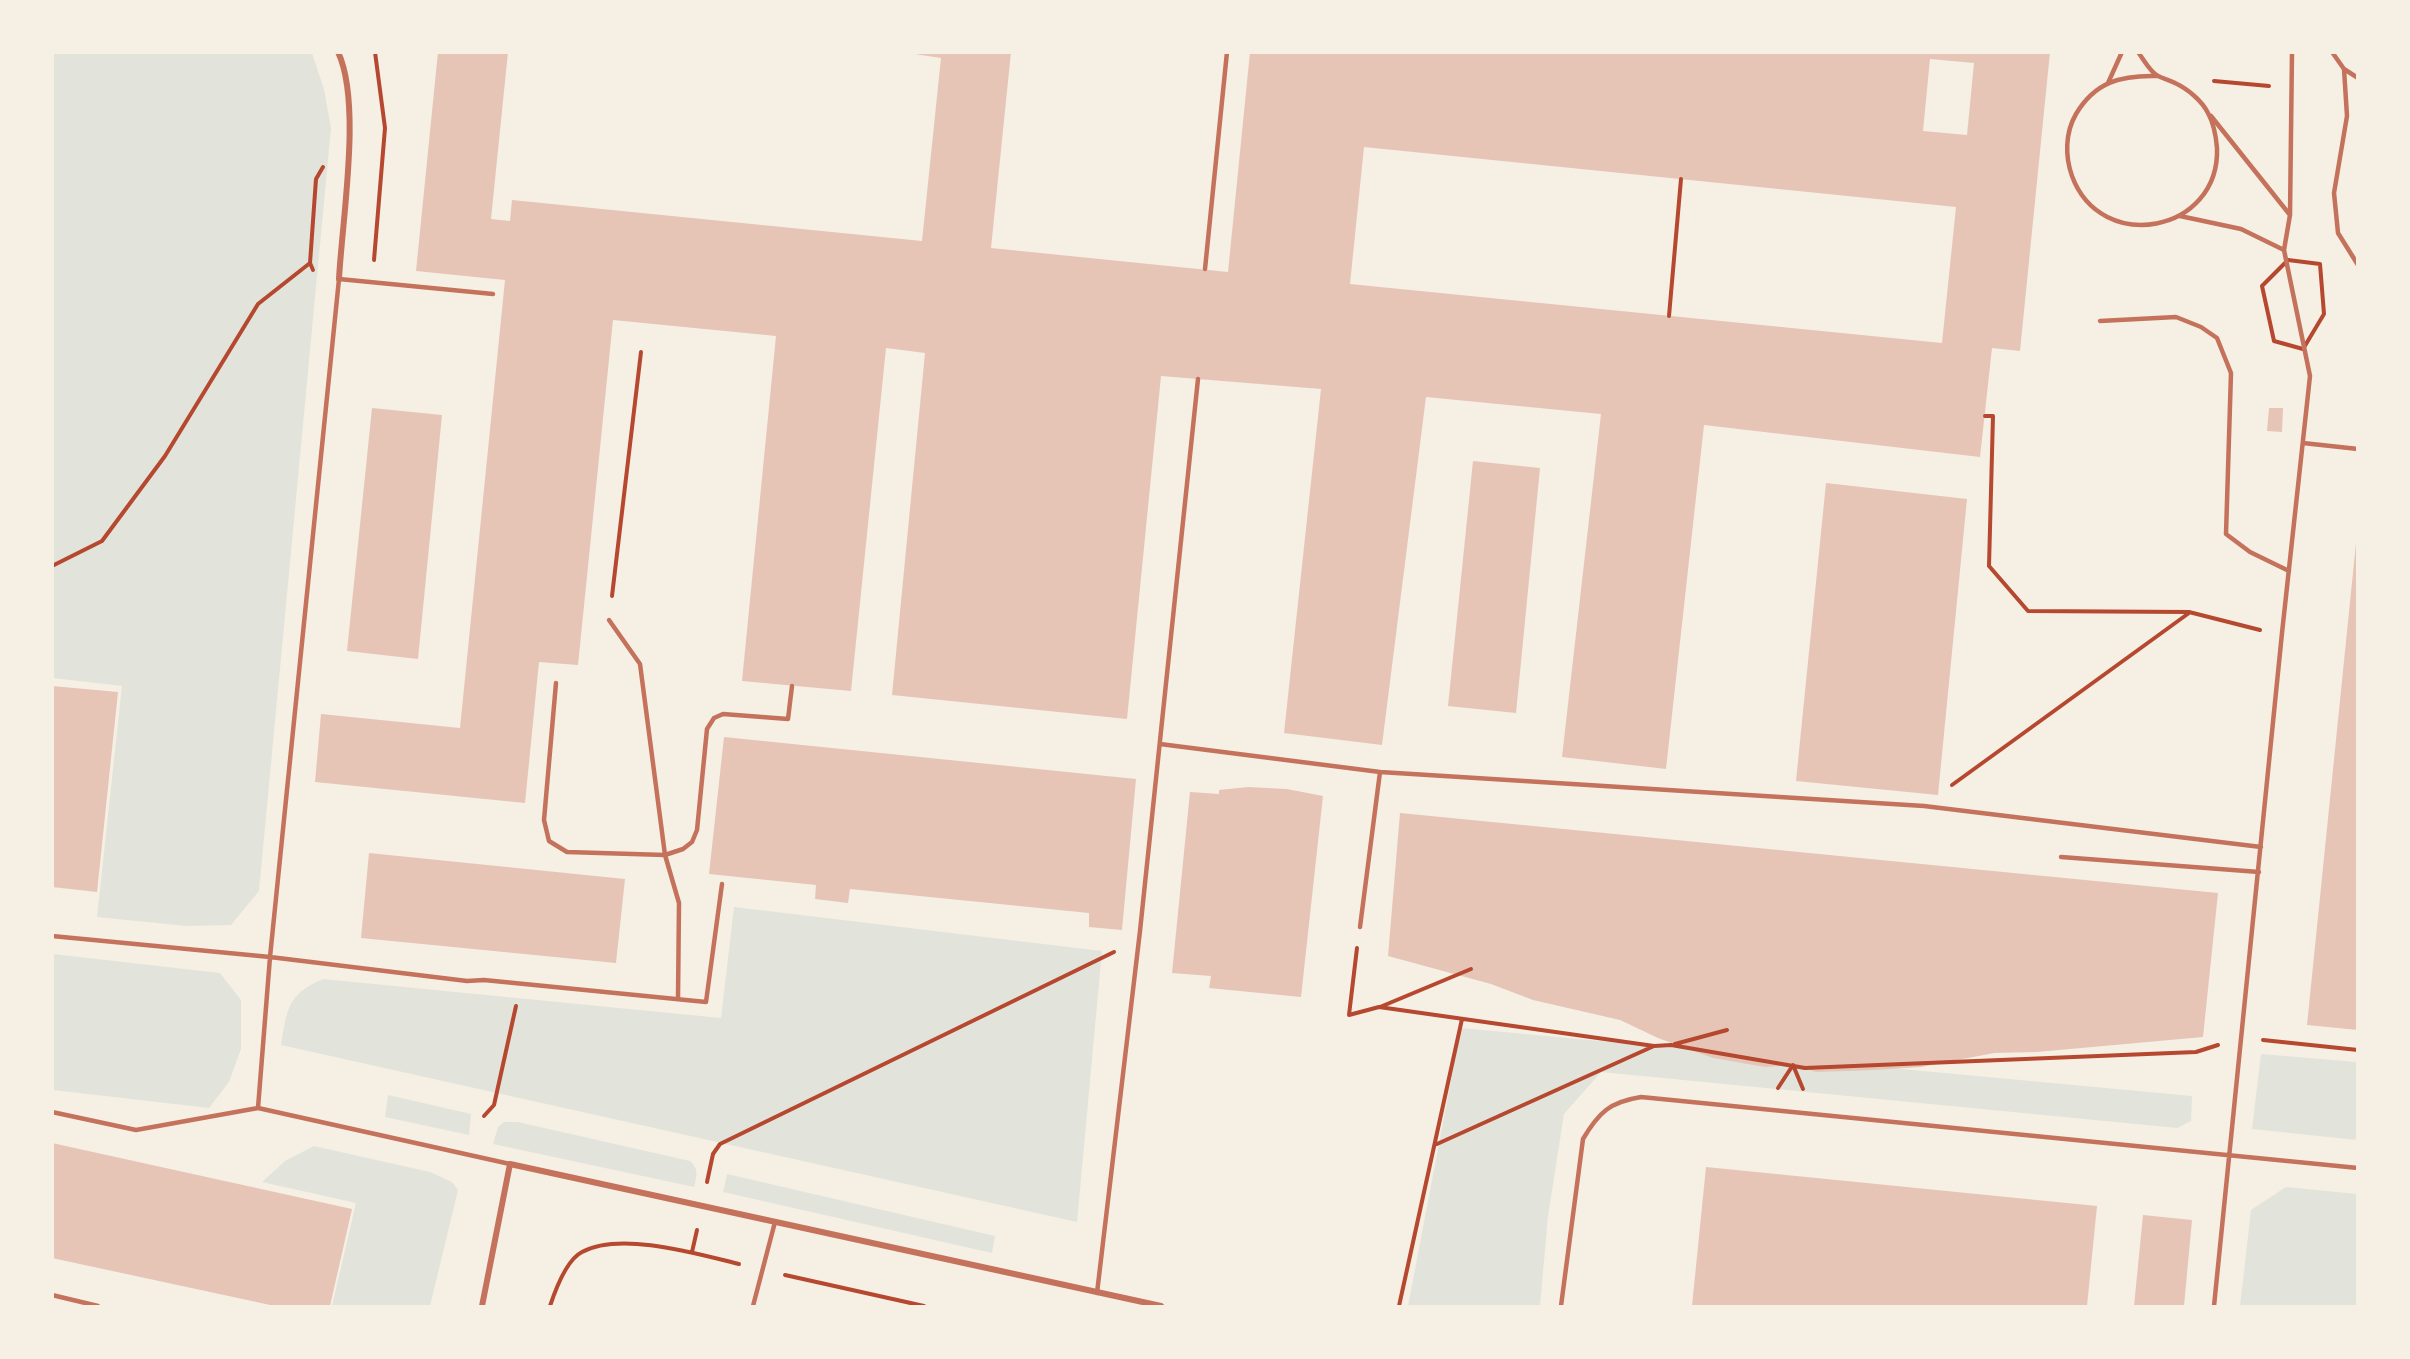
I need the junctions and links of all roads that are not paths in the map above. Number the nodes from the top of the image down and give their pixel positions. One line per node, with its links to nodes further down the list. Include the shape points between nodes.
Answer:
1 (338, 52): 17 (street, via 343,62 351,120)
2 (1227, 52): 16 (lane)
3 (2122, 52): 10 (lane)
4 (2138, 52): 8 (lane)
5 (2292, 52): 12 (lane)
6 (2332, 52): 7 (lane)
7 (2343, 69): 9 (lane); 15 (lane, via 2347,116 2334,193 2338,233)
8 (2157, 76): 10 (lane, via 2132,75); 11 (lane, via 2177,83 2195,96)
9 (2358, 78)
10 (2108, 83): 13 (lane, via 2088,97 2067,139 2067,164 2076,186 2090,206 2110,219 2133,226 2157,225)
11 (2208, 113): 12 (lane); 13 (lane, via 2216,135 2217,159 2211,182 2198,201)
12 (2290, 215): 14 (lane)
13 (2180, 216): 14 (lane, via 2241,229)
14 (2284, 250): 21 (lane, via 2310,376)
15 (2358, 265)
16 (1205, 269)
17 (339, 279): 18 (lane); 36 (lane)
18 (493, 294)
19 (2100, 321): 23 (lane, via 2176,317 2217,338 2231,372 2226,534 2250,552)
20 (1198, 379): 27 (lane)
21 (2303, 443): 22 (lane); 23 (lane)
22 (2358, 449)
23 (2289, 571): 29 (lane)
24 (609, 620): 30 (lane, via 640,664)
25 (556, 683): 30 (lane, via 544,820 549,841 567,852)
26 (792, 686): 30 (lane, via 788,719 723,714 714,718 707,729 697,830 692,842)
27 (1160, 744): 28 (lane); 44 (lane)
28 (1380, 772): 29 (lane, via 1924,806); 34 (lane)
29 (2261, 847): 32 (lane)
30 (665, 855): 37 (lane, via 679,903)
31 (2061, 857): 32 (lane)
32 (2259, 872): 40 (lane)
33 (722, 884): 37 (lane, via 706,1002)
34 (1360, 927)
35 (52, 936): 36 (lane)
36 (270, 957): 37 (lane, via 467,981); 38 (lane)
37 (678, 999)
38 (258, 1108): 39 (lane, via 136,1130); 41 (lane)
39 (52, 1112)
40 (2229, 1155): 42 (lane); 50 (lane, via 1682,1100 1630,1099 1609,1107 1596,1118 1583,1139); 51 (lane)
41 (510, 1164): 43 (street); 47 (street)
42 (2358, 1168)
43 (775, 1222): 44 (street); 48 (lane)
44 (1097, 1293): 49 (street)
45 (52, 1295): 46 (lane)
46 (98, 1306)
47 (482, 1306)
48 (753, 1306)
49 (1161, 1306)
50 (1561, 1306)
51 (2214, 1306)

